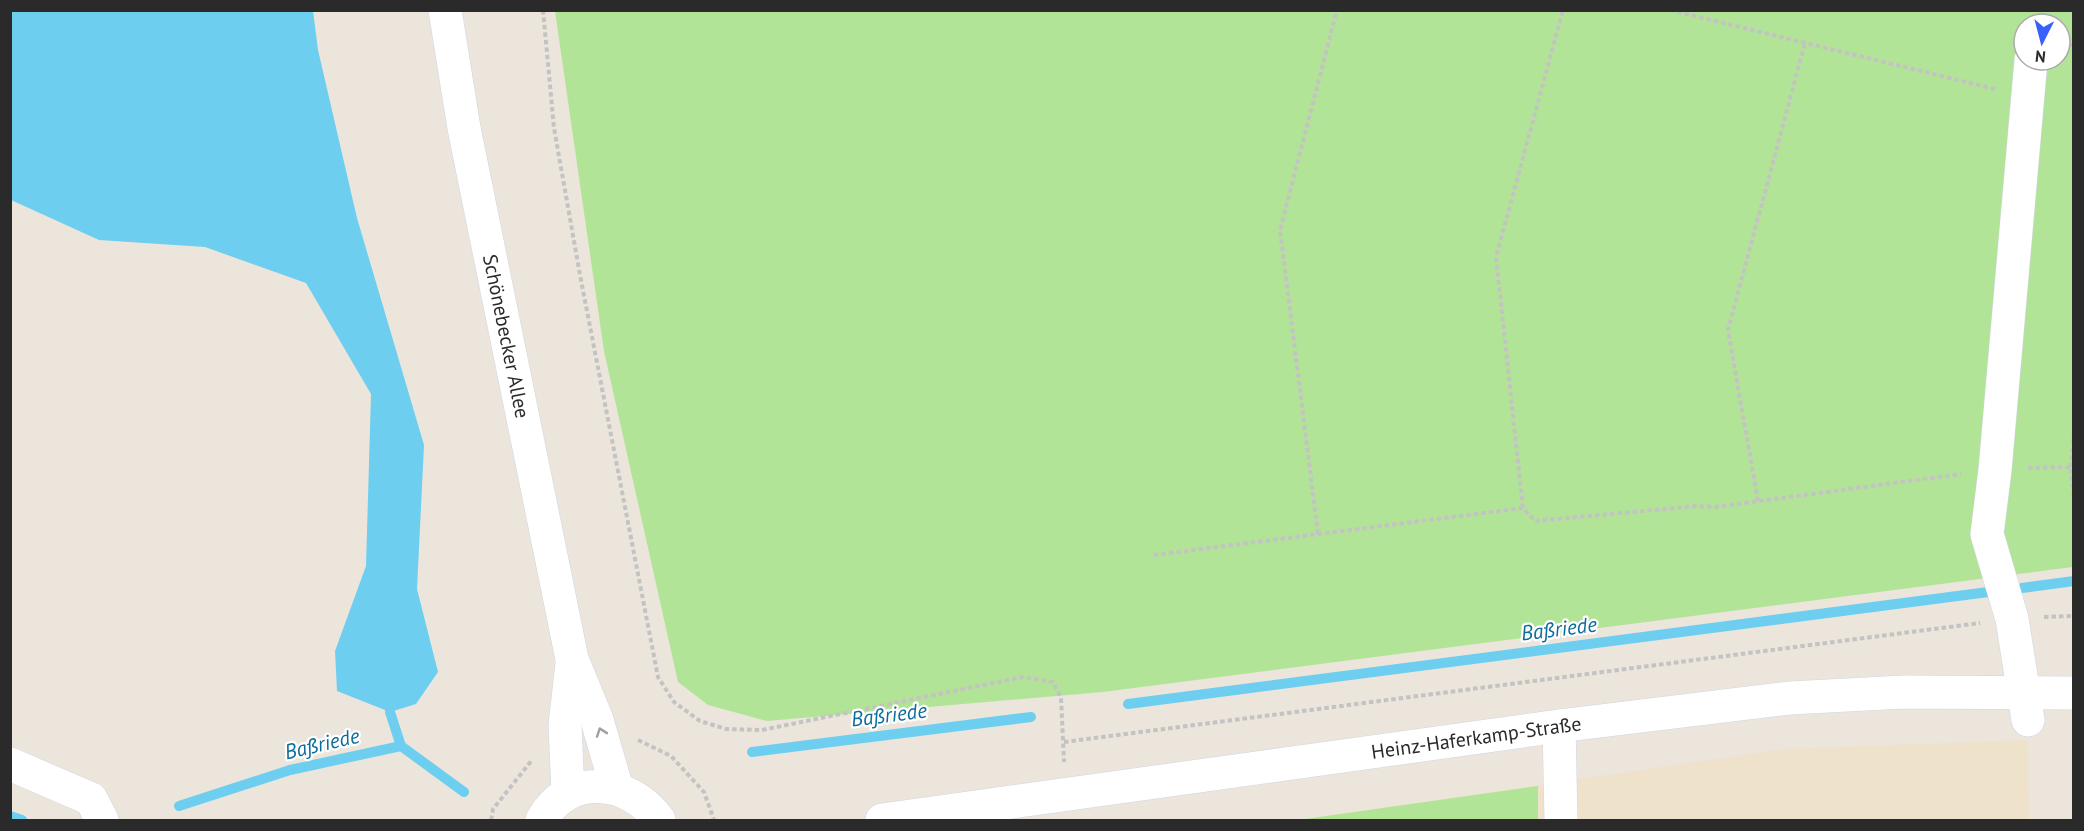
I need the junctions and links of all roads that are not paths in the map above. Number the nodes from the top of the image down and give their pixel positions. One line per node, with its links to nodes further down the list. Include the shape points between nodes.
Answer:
1 (445, 10): 3 (street, Schönebecker Allee, via 464,128)
2 (2030, 72): 5 (street, via 1987,534 2012,619)
3 (572, 659): 8 (street, Schönebecker Allee, one-way to 3, via 604,740); 9 (street, Schönebecker Allee, via 565,724)
4 (2073, 693): 5 (street, Heinz-Haferkamp-Straße)
5 (2026, 706): 6 (street, Heinz-Haferkamp-Straße, via 1904,692 1790,698)
6 (1558, 726): 13 (street, Heinz-Haferkamp-Straße); 14 (street)
7 (10, 764): 10 (street, via 91,799)
8 (617, 789): 9 (street, via 583,787); 12 (street, via 629,793)
9 (568, 793): 11 (street, via 548,809)
10 (102, 820)
11 (542, 820)
12 (659, 820)
13 (882, 820)
14 (1561, 820)

